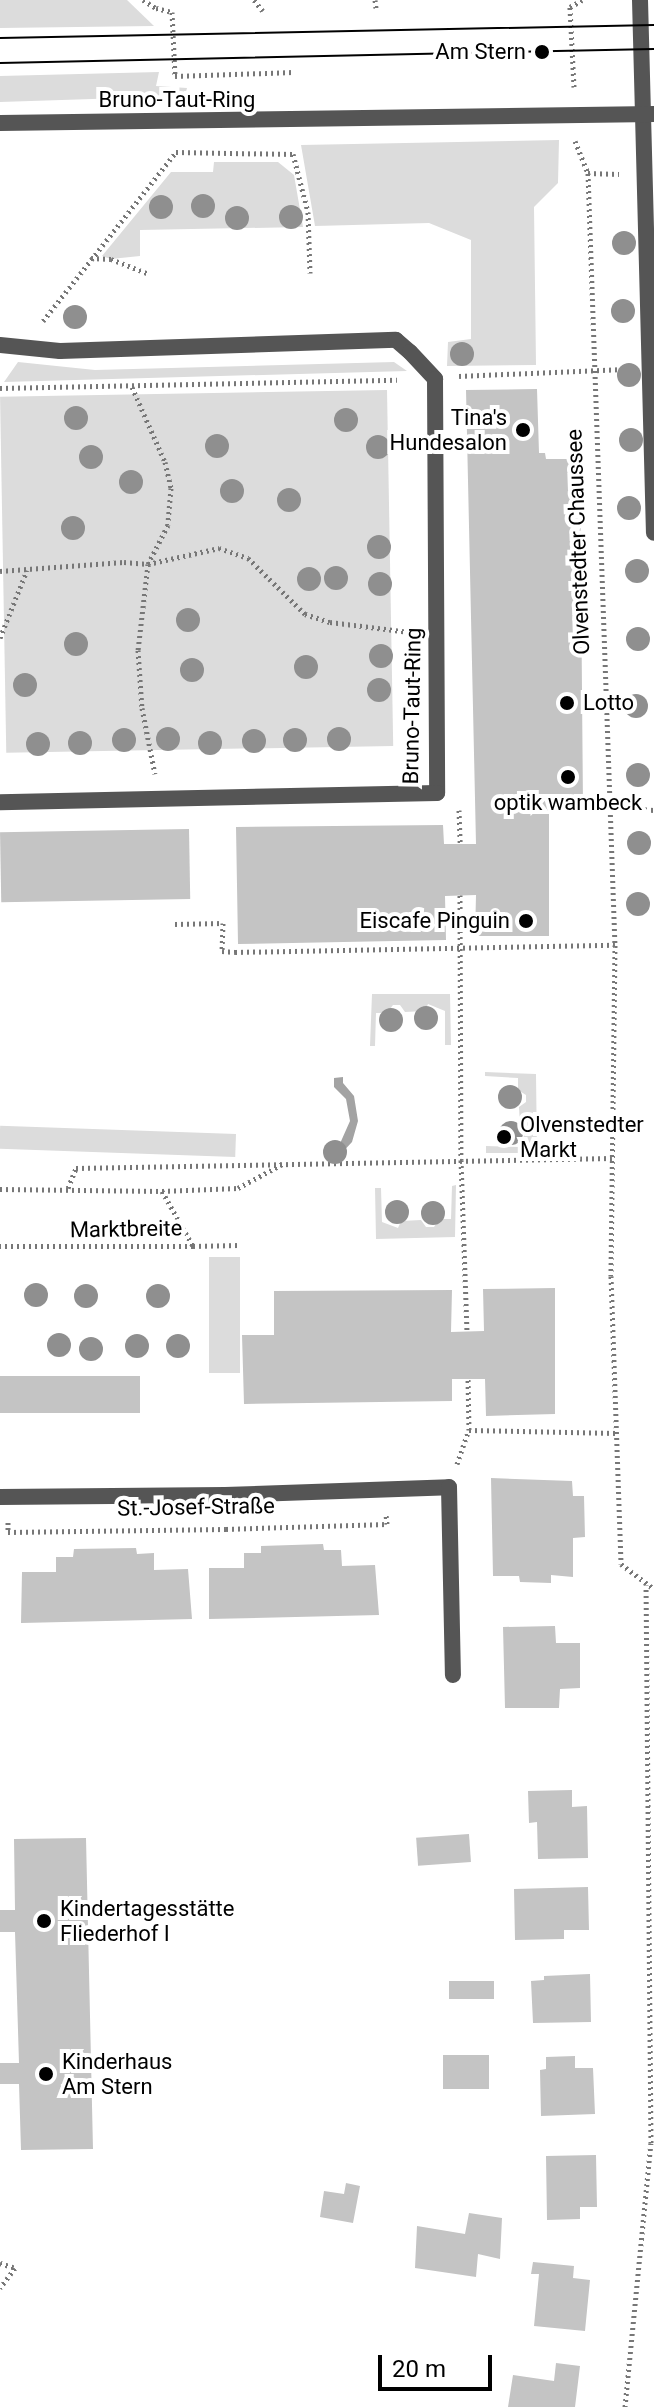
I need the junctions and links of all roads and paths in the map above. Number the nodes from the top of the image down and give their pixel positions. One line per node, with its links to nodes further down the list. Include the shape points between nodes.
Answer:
1 (143, 0): 7 (path)
2 (159, 0): 7 (path)
3 (254, 0): 9 (path)
4 (375, 0): 8 (path)
5 (582, 0): 12 (path, via 570,7)
6 (640, 0): 14 (street)
7 (153, 7): 11 (path, via 172,12 175,76)
8 (376, 8)
9 (263, 11)
10 (293, 72): 11 (path)
11 (217, 75): 13 (path)
12 (574, 81)
13 (218, 83)
14 (648, 114): 15 (street, Bruno-Taut-Ring); 22 (street)
15 (0, 123)
16 (575, 139): 23 (path, Olvenstedter Chaussee, via 588,173)
17 (91, 258): 18 (path, via 176,152 293,154 308,212); 19 (path, via 111,259); 21 (path)
18 (310, 273)
19 (149, 274)
20 (0, 345): 21 (street)
21 (22, 347): 24 (street, via 60,351 396,340)
22 (650, 367): 23 (path); 27 (street)
23 (594, 372): 24 (path); 35 (path, Olvenstedter Chaussee)
24 (435, 379): 25 (path); 31 (street, Bruno-Taut-Ring)
25 (132, 387): 26 (path); 28 (path, via 171,488 168,525)
26 (0, 388)
27 (654, 533)
28 (148, 564): 29 (path); 31 (path, via 203,549 226,549 261,568 297,609 313,617); 33 (path, via 139,680)
29 (27, 570): 30 (path); 32 (path)
30 (0, 571)
31 (436, 636): 33 (street, Bruno-Taut-Ring, via 437,793)
32 (0, 638)
33 (161, 798): 34 (street, Bruno-Taut-Ring)
34 (0, 802)
35 (609, 807): 36 (path); 39 (path, Olvenstedter Chaussee)
36 (654, 810)
37 (460, 895): 40 (path)
38 (175, 924): 40 (path, via 223,923 222,951)
39 (615, 945): 40 (path); 41 (path, Olvenstedter Chaussee)
40 (461, 948): 42 (path)
41 (612, 1158): 42 (path); 53 (path, Olvenstedter Chaussee)
42 (461, 1160): 43 (path); 50 (path)
43 (285, 1162): 44 (path, via 76,1168); 46 (path, Marktbreite, via 238,1188)
44 (68, 1188): 45 (path, Marktbreite); 46 (path, Marktbreite)
45 (0, 1189)
46 (162, 1191): 49 (path, Marktbreite)
47 (239, 1245): 49 (path)
48 (0, 1246): 49 (path, Marktbreite)
49 (193, 1246)
50 (467, 1332)
51 (468, 1379): 52 (path)
52 (469, 1430): 53 (path); 54 (path)
53 (616, 1433): 57 (path, Olvenstedter Chaussee, via 621,1564)
54 (449, 1487): 55 (street, St.-Josef-Straße); 59 (street)
55 (386, 1490): 56 (street, St.-Josef-Straße); 56 (path, St.-Josef-Straße, via 387,1524 212,1530 8,1532)
56 (3, 1497)
57 (646, 1585): 58 (path); 60 (path)
58 (654, 1589)
59 (453, 1675)
60 (650, 1697): 63 (path, via 651,2143)
61 (0, 2263): 62 (path, via 15,2268)
62 (0, 2288)
63 (625, 2407)

